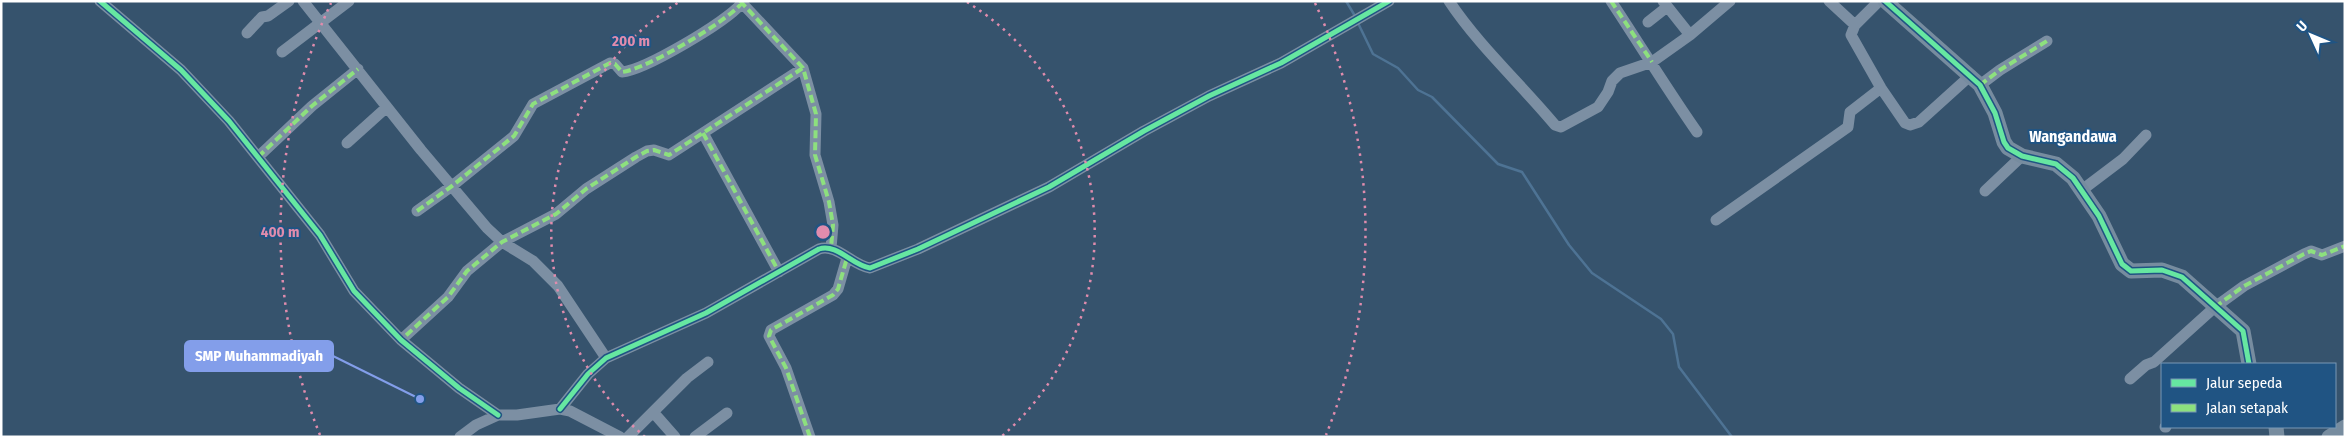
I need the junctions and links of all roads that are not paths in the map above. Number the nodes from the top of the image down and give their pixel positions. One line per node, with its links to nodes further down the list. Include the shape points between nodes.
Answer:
1 (289, 1): 17 (street, via 262,17)
2 (303, 1): 15 (street)
3 (349, 1): 15 (street)
4 (1388, 1): 41 (street, via 1280,63 1151,127 1049,187 918,250 870,268)
5 (1449, 1): 21 (street, via 1485,48 1558,127 1598,107 1620,73)
6 (1611, 1): 21 (street)
7 (1730, 1): 18 (street)
8 (1828, 1): 16 (street)
9 (1879, 1): 16 (street)
10 (1885, 1): 24 (street)
11 (103, 2): 32 (street, via 181,70)
12 (740, 3): 22 (street); 33 (street, via 692,39 637,69 622,72 610,63 538,101 524,116 514,136)
13 (1665, 4): 14 (street); 18 (street)
14 (1648, 22)
15 (321, 23): 20 (street); 23 (street)
16 (1855, 25): 25 (street, via 1851,35 1853,41)
17 (247, 33)
18 (1690, 35): 21 (street)
19 (2048, 40): 24 (street, via 2000,70)
20 (282, 52)
21 (1652, 62): 27 (street, via 1663,85)
22 (803, 68): 28 (street); 40 (street, via 816,114 815,156 833,225)
23 (358, 69): 26 (street); 32 (street, via 312,106)
24 (1976, 80): 25 (street, via 1914,124 1905,123); 31 (street, via 1995,113 2005,145)
25 (1881, 88): 37 (street, via 1850,112 1848,127)
26 (387, 107): 30 (street); 33 (street)
27 (1697, 132)
28 (703, 133): 38 (street, via 670,155 647,151 586,189 556,214); 42 (street)
29 (2146, 135): 34 (street)
30 (347, 143)
31 (2022, 156): 34 (street, via 2056,164); 35 (street)
32 (258, 157): 44 (street, via 320,235 354,291)
33 (452, 186): 36 (street); 38 (street)
34 (2082, 190): 43 (street, via 2124,266 2136,271 2157,269 2171,272 2182,277)
35 (1985, 191)
36 (417, 211)
37 (1716, 220)
38 (502, 242): 44 (street, via 467,270 448,297); 45 (street, via 533,261 558,286)
39 (2345, 246): 43 (street, via 2322,255 2311,251 2304,254 2244,286)
40 (831, 248): 41 (street); 42 (street, via 819,249)
41 (847, 258): 59 (street, via 834,295 771,330 770,336 786,368)
42 (779, 272): 45 (street, via 706,313)
43 (2215, 307): 47 (street, via 2243,331); 48 (street, via 2154,362)
44 (402, 340): 52 (street, via 458,388)
45 (606, 358): 49 (street, via 588,374)
46 (708, 362): 50 (street)
47 (2249, 363)
48 (2130, 379)
49 (560, 409): 52 (street); 55 (street)
50 (653, 412): 56 (street); 57 (street)
51 (727, 413): 58 (street)
52 (498, 415): 54 (street)
53 (2345, 427): 60 (street)
54 (460, 437)
55 (620, 437)
56 (628, 437)
57 (675, 437)
58 (695, 437)
59 (810, 437)
60 (2329, 437)

